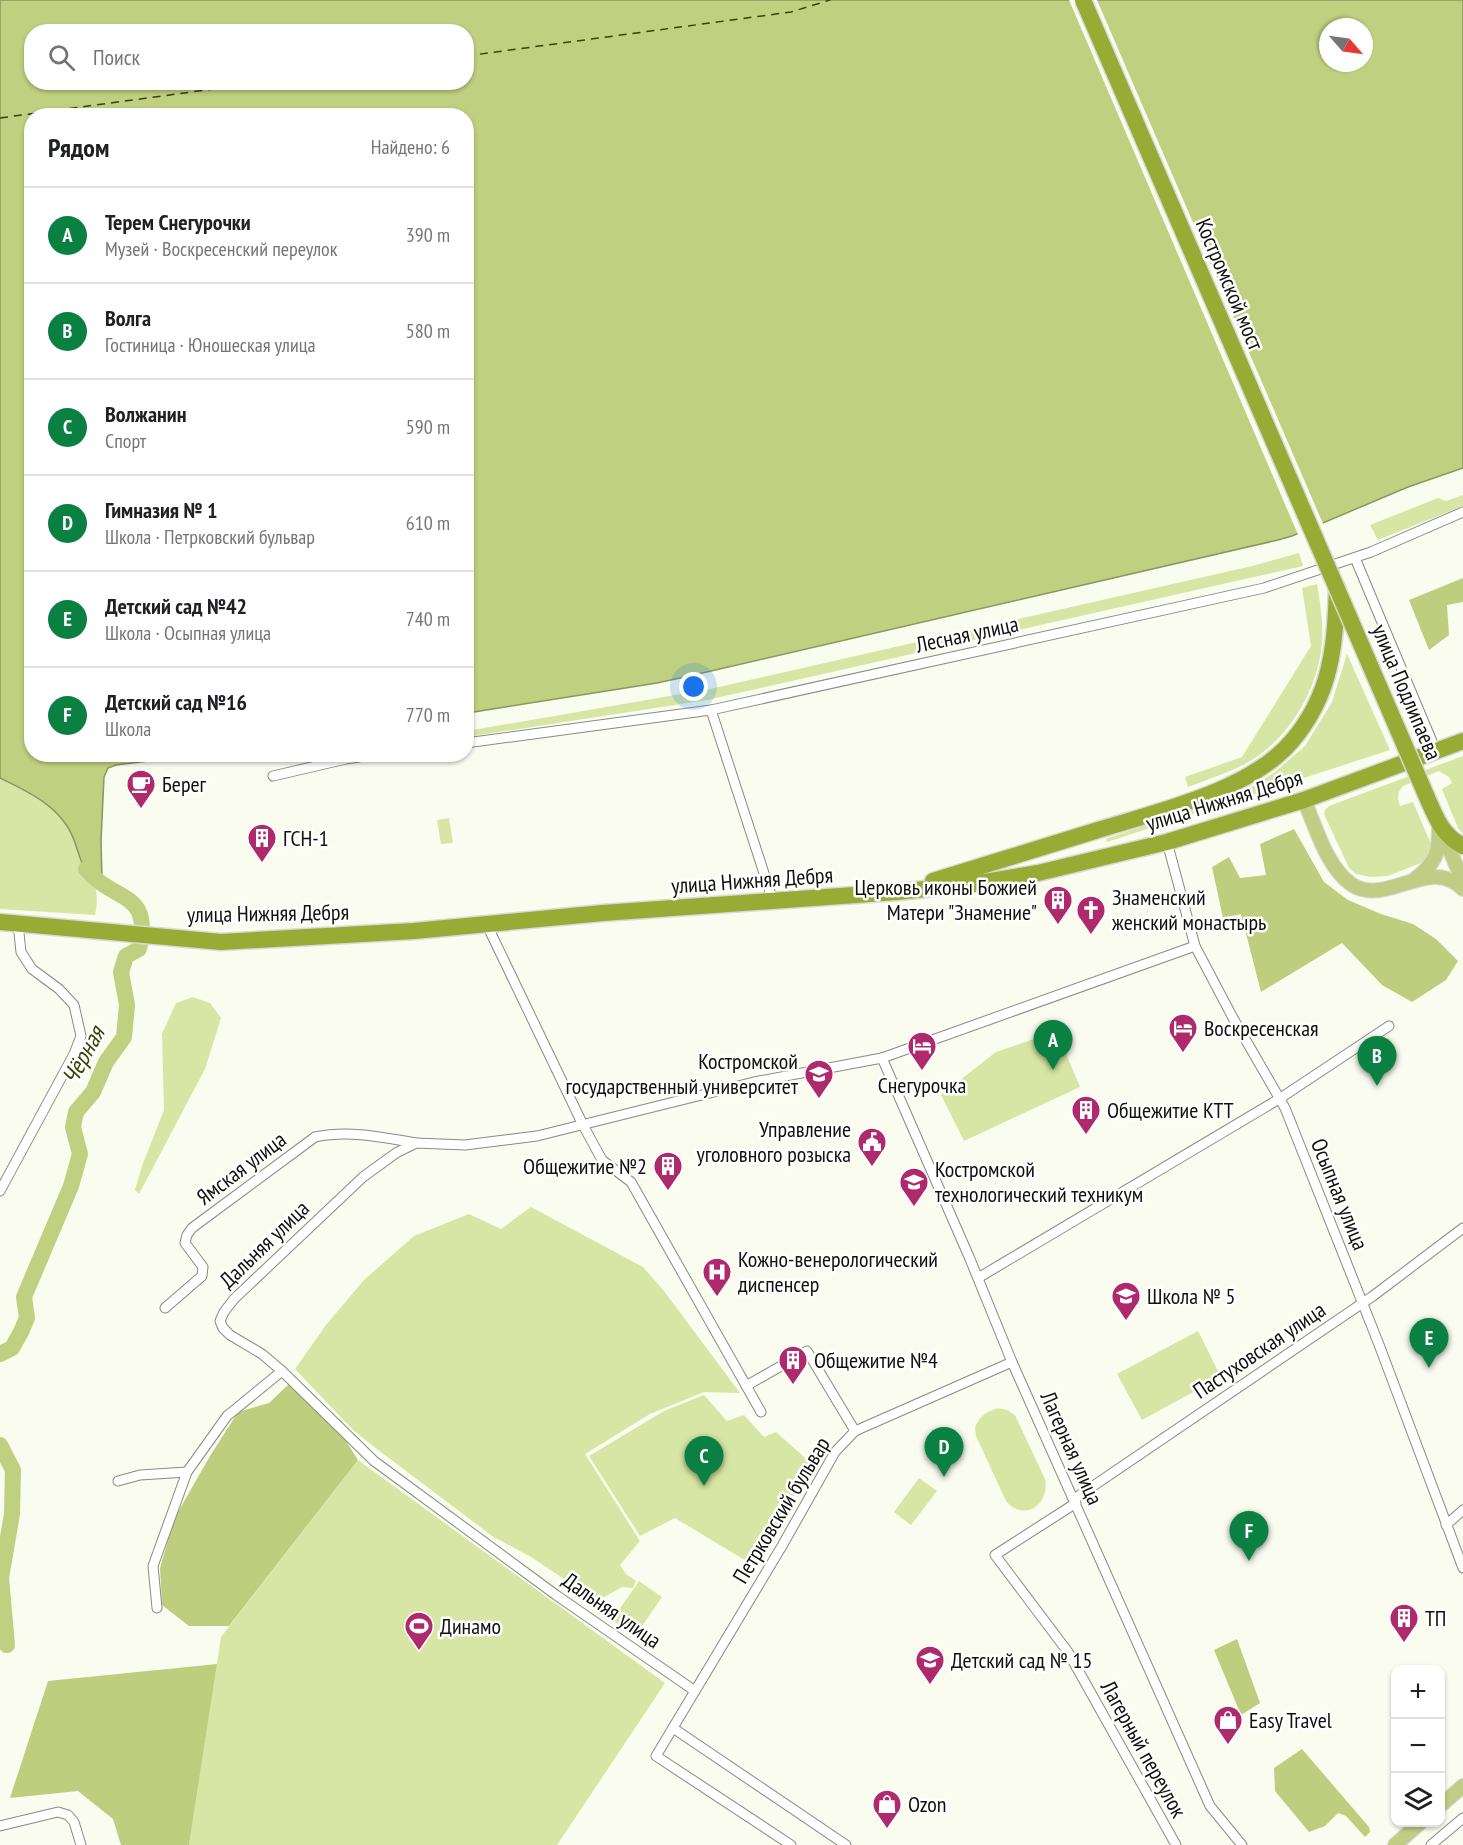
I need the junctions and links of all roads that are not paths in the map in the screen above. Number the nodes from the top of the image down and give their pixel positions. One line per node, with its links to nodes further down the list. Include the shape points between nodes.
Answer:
1 (1083, 0): 4 (highway, Костромской мост, bridge)
2 (1463, 512): 3 (street, Лесная улица)
3 (1355, 558): 5 (street, Лесная улица, via 1264,588); 8 (street)
4 (1337, 586): 12 (highway, улица Подлипаева, bridge); 18 (highway, via 1334,651 1325,683 1292,742 1252,775 1166,809)
5 (711, 710): 7 (street, Лесная улица); 19 (street)
6 (1463, 741): 8 (highway, улица Нижняя Дебря)
7 (474, 742)
8 (1436, 751): 11 (highway, улица Нижняя Дебря)
9 (333, 762): 10 (street)
10 (273, 776)
11 (1304, 800): 13 (highway, улица Нижняя Дебря); 15 (main road, via 1328,853 1353,886 1378,891)
12 (1439, 826): 14 (highway); 15 (main road, via 1435,859); 16 (main road, улица Подлипаева)
13 (1167, 842): 18 (highway, улица Нижняя Дебря, via 1038,873); 23 (street, Осыпная улица)
14 (1463, 846)
15 (1413, 880): 17 (main road, via 1443,876)
16 (1463, 881)
17 (1463, 889)
18 (897, 892): 19 (highway, улица Нижняя Дебря)
19 (773, 901): 21 (highway, улица Нижняя Дебря)
20 (0, 922): 22 (highway, улица Нижняя Дебря)
21 (486, 923): 22 (highway, улица Нижняя Дебря, via 221,942); 27 (street)
22 (18, 924): 29 (street, via 21,952 32,969 74,1005 81,1036)
23 (1195, 946): 25 (street); 26 (street, Осыпная улица)
24 (1389, 1026): 26 (street)
25 (882, 1059): 27 (street, via 754,1082); 31 (street, Лагерная улица)
26 (1279, 1099): 31 (street); 32 (street, Осыпная улица)
27 (583, 1125): 28 (street, via 537,1136 465,1145); 36 (street, via 602,1160 631,1182)
28 (416, 1143): 33 (street, Ямская улица, via 357,1134 315,1137 192,1228 185,1243 204,1271); 35 (street, Дальняя улица, via 363,1176 224,1311 220,1321 223,1328)
29 (0, 1191)
30 (1463, 1228): 32 (street, Пастуховская улица)
31 (978, 1278): 34 (street, Лагерная улица)
32 (1362, 1303): 41 (street, Пастуховская улица); 43 (street, Осыпная улица)
33 (165, 1308)
34 (1012, 1362): 38 (street, Петрковский бульвар); 41 (street, Лагерная улица)
35 (282, 1371): 39 (street, via 227,1416); 47 (street, Дальняя улица, via 374,1461)
36 (746, 1386): 37 (street); 38 (street, via 807,1351)
37 (761, 1412)
38 (855, 1431): 47 (street, Петрковский бульвар, via 835,1452)
39 (187, 1472): 40 (street); 46 (street, via 153,1566)
40 (118, 1480)
41 (1075, 1501): 44 (street, Пастуховская улица); 54 (street, Лагерная улица, via 1210,1806)
42 (1463, 1510): 43 (street)
43 (1446, 1525): 45 (street, Осыпная улица)
44 (995, 1556): 58 (street, Лагерный переулок, via 1068,1652)
45 (1463, 1568)
46 (157, 1608)
47 (695, 1691): 48 (street, Петрковский бульвар)
48 (673, 1728): 56 (street, Петрковский бульвар, via 656,1756); 57 (street)
49 (1463, 1786): 50 (main road)
50 (1445, 1802)
51 (1463, 1818): 60 (street)
52 (0, 1826): 55 (street, via 58,1812 74,1822)
53 (1415, 1827): 59 (main road)
54 (1235, 1843)
55 (81, 1845)
56 (791, 1845)
57 (846, 1845)
58 (1176, 1845)
59 (1395, 1845)
60 (1431, 1845)

